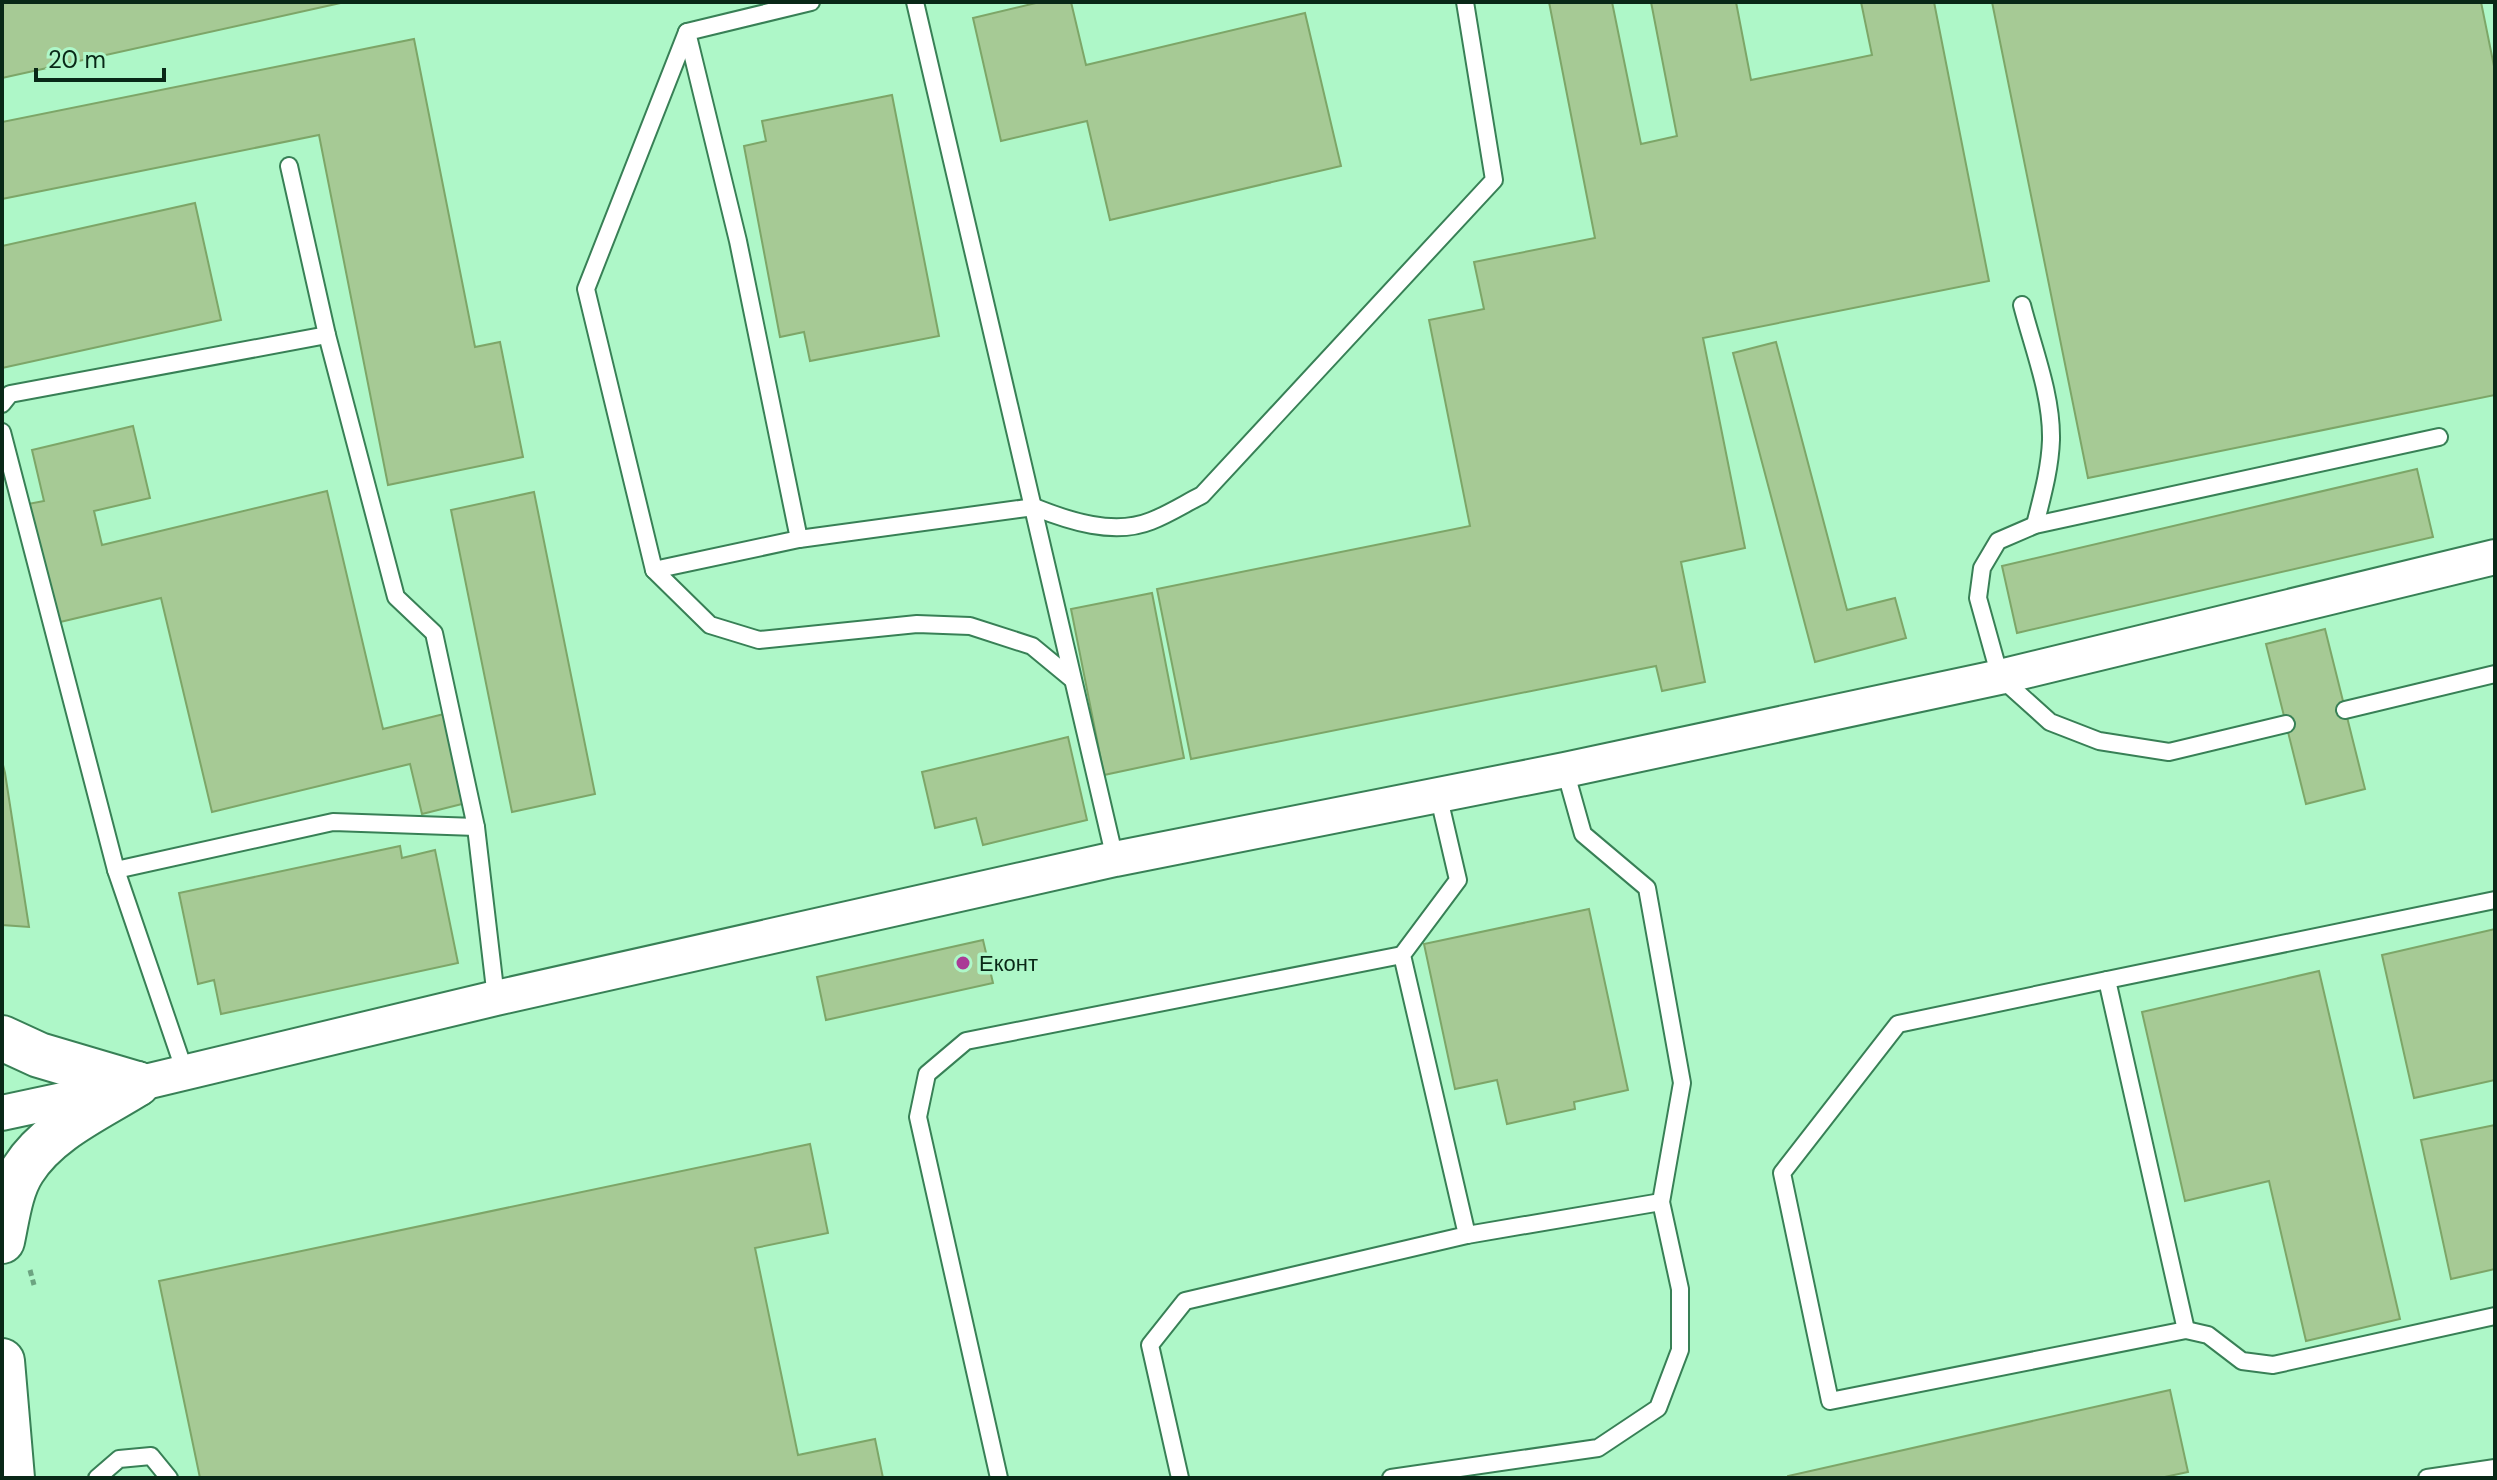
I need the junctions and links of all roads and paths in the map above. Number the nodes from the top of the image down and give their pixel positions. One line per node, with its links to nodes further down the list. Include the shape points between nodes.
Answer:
1 (811, 2): 4 (lane)
2 (915, 2): 11 (lane)
3 (1465, 2): 11 (lane, via 1494,180 1202,495 1149,522 1110,528)
4 (687, 32): 13 (lane, via 738,241); 15 (lane, via 586,289)
5 (289, 166): 7 (lane)
6 (2022, 305): 12 (lane, via 2051,438)
7 (327, 335): 8 (lane, via 10,394); 23 (lane, via 396,597 434,633)
8 (2, 404)
9 (2, 432): 25 (lane)
10 (2439, 437): 12 (lane)
11 (1034, 507): 13 (lane); 18 (lane)
12 (2035, 525): 17 (lane, via 1998,541 1982,568 1978,598)
13 (799, 539): 15 (lane)
14 (2495, 557): 17 (street)
15 (654, 570): 18 (lane, via 710,625 759,640 917,624 970,626 1032,646)
16 (2495, 674): 19 (lane)
17 (2000, 677): 20 (lane, via 2050,722 2099,741 2169,752); 21 (street)
18 (1072, 679): 24 (lane)
19 (2345, 710)
20 (2286, 724)
21 (1565, 770): 22 (street); 34 (lane, via 1583,834 1647,888 1682,1083)
22 (1438, 794): 24 (street); 27 (lane, via 1458,880)
23 (476, 827): 25 (lane, via 333,822); 29 (lane)
24 (1115, 859): 29 (street)
25 (116, 870): 31 (lane)
26 (2495, 900): 28 (lane)
27 (1402, 955): 35 (lane); 44 (lane, via 966,1041 927,1074 918,1117)
28 (2107, 980): 38 (lane); 38 (lane, via 1898,1024 1782,1173 1830,1401)
29 (496, 998): 31 (street)
30 (2, 1038): 32 (main road, via 39,1055)
31 (185, 1072): 32 (street)
32 (137, 1084): 33 (street); 36 (main road, via 65,1129 22,1171)
33 (2, 1113)
34 (1661, 1202): 35 (lane); 46 (lane, via 1680,1289 1680,1350 1658,1408 1598,1448)
35 (1467, 1235): 45 (lane, via 1185,1301 1150,1345)
36 (2, 1241)
37 (2495, 1316): 38 (lane, via 2273,1365 2242,1361 2208,1335)
38 (2186, 1330)
39 (2, 1361): 41 (main road)
40 (2495, 1468): 47 (lane)
41 (12, 1478)
42 (97, 1478): 43 (lane, via 119,1459 151,1456)
43 (169, 1478)
44 (999, 1478)
45 (1180, 1478)
46 (1391, 1478)
47 (2427, 1478)

